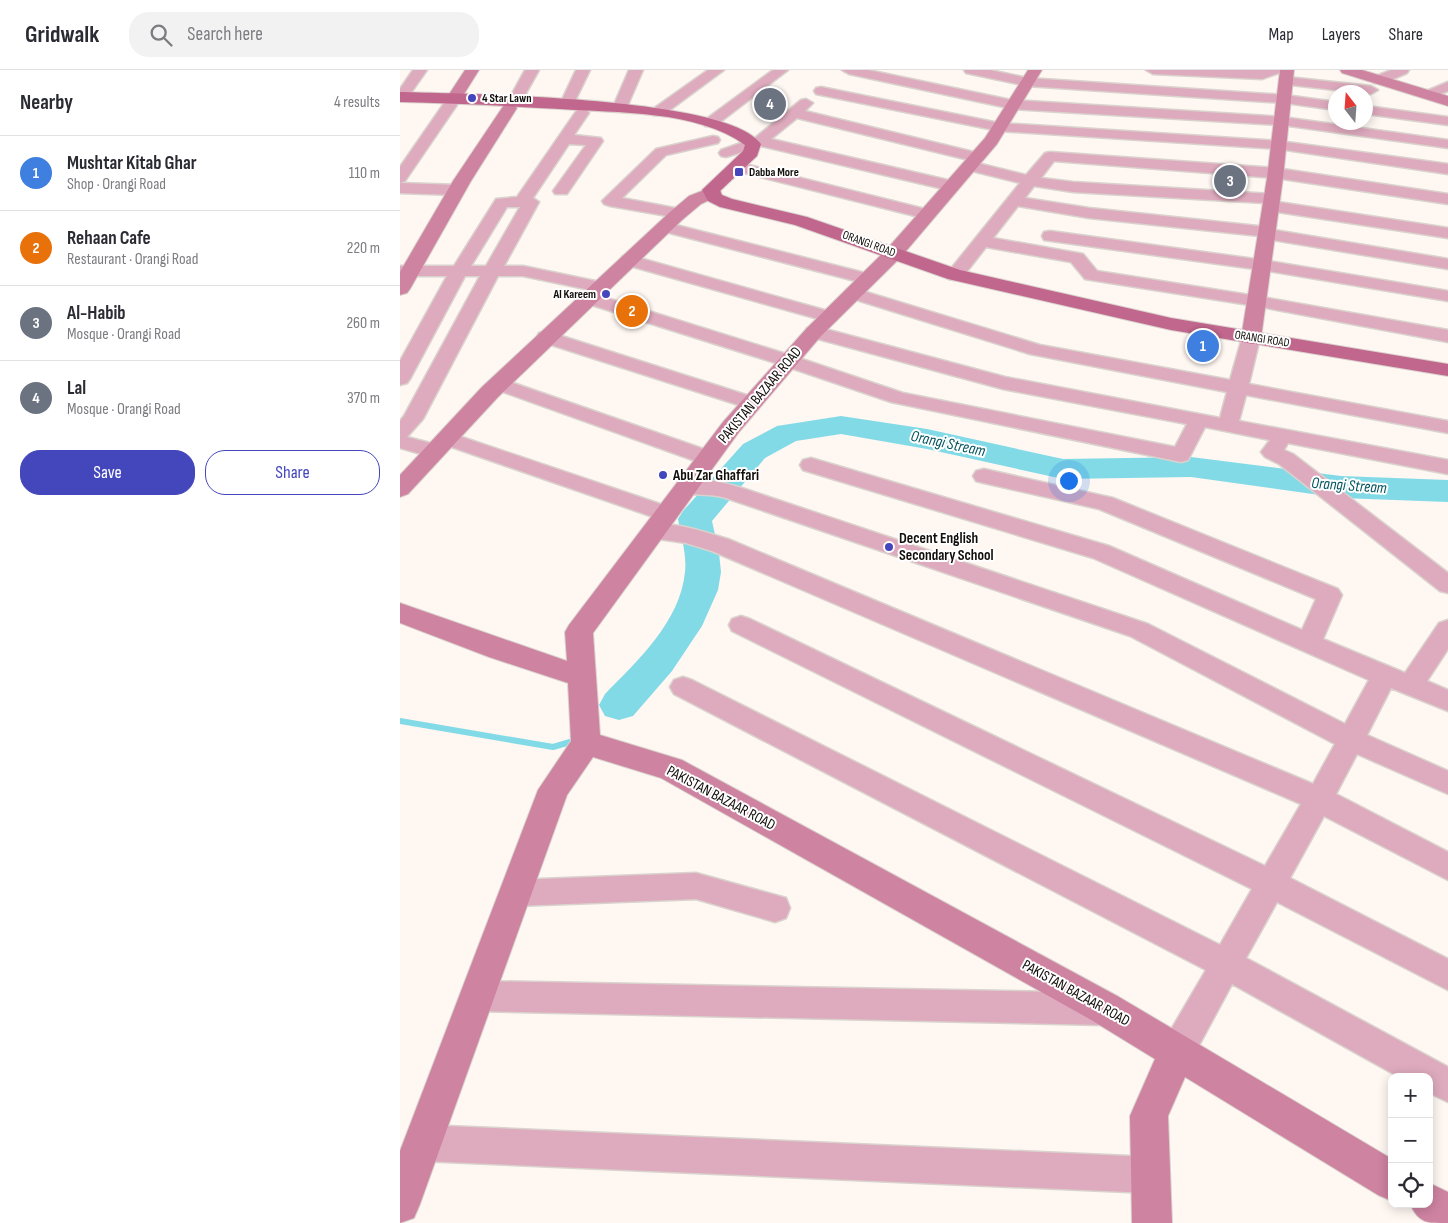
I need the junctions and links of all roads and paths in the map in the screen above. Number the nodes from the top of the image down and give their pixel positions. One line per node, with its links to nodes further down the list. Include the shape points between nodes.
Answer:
1 (420, 70): 21 (street)
2 (472, 70): 23 (street)
3 (532, 70): 25 (street)
4 (584, 70): 26 (street)
5 (636, 70): 29 (street)
6 (717, 70): 32 (street)
7 (781, 70): 37 (street)
8 (971, 70): 15 (street)
9 (1108, 70): 18 (street)
10 (1153, 70): 14 (street)
11 (1347, 70): 16 (street)
12 (1402, 70): 16 (street)
13 (842, 74): 19 (street); 27 (street)
14 (1283, 74): 16 (street); 22 (street)
15 (1031, 76): 18 (street); 27 (street, PAKISTAN BAZAAR ROAD)
16 (1375, 85): 20 (street)
17 (1448, 86): 20 (street)
18 (1103, 87): 22 (street); 30 (street)
19 (821, 91): 34 (street); 38 (street)
20 (1429, 95): 24 (street)
21 (400, 99): 23 (main road)
22 (1285, 99): 28 (street); 35 (street)
23 (453, 101): 25 (main road); 51 (street)
24 (1448, 101)
25 (512, 104): 26 (main road); 33 (main road); 55 (street)
26 (567, 104): 29 (main road)
27 (1013, 105): 30 (street); 38 (street, PAKISTAN BAZAAR ROAD)
28 (1328, 105)
29 (620, 107): 32 (main road)
30 (1096, 109): 35 (street); 39 (street)
31 (1373, 111): 36 (street)
32 (658, 112): 37 (main road)
33 (582, 113): 40 (street); 41 (main road, via 674,124)
34 (794, 113): 42 (street); 47 (street)
35 (1282, 121): 43 (street); 44 (street)
36 (1448, 121)
37 (710, 123): 42 (main road)
38 (999, 127): 39 (street); 47 (street, PAKISTAN BAZAAR ROAD)
39 (1089, 133): 44 (street); 46 (street)
40 (564, 139): 56 (street, via 596,141); 60 (street)
41 (713, 140): 45 (main road); 63 (street, via 661,152 610,201)
42 (757, 143): 45 (street); 48 (main road); 53 (street)
43 (1448, 144)
44 (1279, 145): 49 (street); 50 (street)
45 (726, 153): 57 (main road, via 726,158 692,195)
46 (1082, 158): 50 (street); 52 (street, via 1050,156)
47 (973, 162): 52 (street); 53 (street, PAKISTAN BAZAAR ROAD)
48 (737, 167): 57 (main road); 62 (street)
49 (1448, 169)
50 (1276, 173): 58 (street); 61 (street)
51 (400, 178)
52 (1030, 181): 59 (street); 61 (street)
53 (952, 186): 62 (street, PAKISTAN BAZAAR ROAD)
54 (400, 188): 55 (street)
55 (457, 190): 72 (street)
56 (561, 191)
57 (704, 196): 63 (street); 68 (main road, ORANGI ROAD, via 707,206)
58 (1448, 199)
59 (1014, 201): 64 (street); 65 (street)
60 (522, 202): 73 (street, via 502,202); 74 (street, via 531,202)
61 (1272, 202): 65 (street); 66 (street)
62 (927, 214): 68 (street, PAKISTAN BAZAAR ROAD)
63 (671, 220): 69 (street); 76 (street)
64 (994, 227): 67 (street); 71 (street, via 1096,244)
65 (1267, 233): 70 (street); 71 (street)
66 (1448, 233)
67 (982, 242): 75 (street); 80 (street, via 1077,258 1091,275)
68 (891, 257): 75 (main road, ORANGI ROAD); 76 (street, PAKISTAN BAZAAR ROAD); 84 (main road, ORANGI ROAD, via 1011,299 1112,323)
69 (628, 260): 78 (street); 81 (street)
70 (1448, 264)
71 (1262, 265): 79 (street); 80 (street)
72 (405, 271): 73 (street); 77 (street)
73 (459, 271): 74 (street); 87 (street)
74 (492, 271): 78 (street, via 523,270); 95 (street, via 413,419)
75 (955, 275): 84 (main road, ORANGI ROAD)
76 (860, 286): 81 (street, PAKISTAN BAZAAR ROAD); 90 (street, via 1038,350)
77 (400, 289)
78 (594, 292): 83 (street); 85 (street)
79 (1448, 296)
80 (1256, 301): 82 (street); 84 (street)
81 (822, 324): 85 (street, PAKISTAN BAZAAR ROAD); 92 (street, via 1003,383)
82 (1448, 336)
83 (546, 337): 88 (street); 91 (street)
84 (1250, 343): 86 (main road, ORANGI ROAD); 89 (main road, ORANGI ROAD); 90 (street)
85 (789, 361): 91 (street, PAKISTAN BAZAAR ROAD); 92 (street, via 898,398 1181,455)
86 (1448, 370)
87 (400, 379)
88 (498, 384): 98 (street); 99 (street)
89 (1448, 385)
90 (1238, 388): 93 (street); 94 (street)
91 (752, 403): 99 (street, PAKISTAN BAZAAR ROAD)
92 (1199, 420): 93 (street)
93 (1228, 426): 96 (street)
94 (1448, 427)
95 (400, 433)
96 (1283, 436): 101 (street); 107 (street, via 1272,452 1286,459)
97 (400, 442): 98 (street)
98 (441, 444): 104 (street); 105 (street)
99 (708, 458): 103 (street, PAKISTAN BAZAAR ROAD)
100 (811, 465): 111 (street, via 1101,552)
101 (1448, 467)
102 (984, 476): 111 (street, via 1105,503 1330,594)
103 (686, 487): 105 (street, PAKISTAN BAZAAR ROAD); 117 (street, via 724,490 1139,630)
104 (400, 489)
105 (667, 514): 106 (street, PAKISTAN BAZAAR ROAD)
106 (653, 532): 113 (street, PAKISTAN BAZAAR ROAD, via 580,632); 120 (street, via 687,535 720,545)
107 (1448, 585)
108 (400, 613): 113 (street)
109 (741, 625): 122 (street)
110 (1446, 634): 114 (street)
111 (1308, 642): 112 (street)
112 (1384, 676): 114 (street); 117 (street)
113 (582, 677): 118 (street, PAKISTAN BAZAAR ROAD)
114 (1411, 685): 116 (street)
115 (683, 687): 125 (street)
116 (1448, 701)
117 (1350, 739): 119 (street); 120 (street)
118 (586, 743): 123 (street, via 553,790); 128 (street, PAKISTAN BAZAAR ROAD, via 671,769)
119 (1448, 783)
120 (1319, 798): 121 (street); 122 (street)
121 (1448, 867)
122 (1270, 883): 125 (street); 126 (street)
123 (515, 893): 124 (street, via 696,886); 127 (street)
124 (775, 908)
125 (1226, 964): 129 (street); 130 (street)
126 (1448, 974)
127 (477, 996): 128 (street); 131 (street)
128 (1106, 1009): 129 (street, PAKISTAN BAZAAR ROAD)
129 (1177, 1052): 132 (street, via 1149,1116); 133 (street, PAKISTAN BAZAAR ROAD)
130 (1448, 1085)
131 (422, 1143): 132 (street); 134 (street)
132 (1151, 1175): 137 (street)
133 (1388, 1179)
134 (400, 1204)
135 (1433, 1206): 136 (street)
136 (1448, 1215)
137 (1152, 1223)

